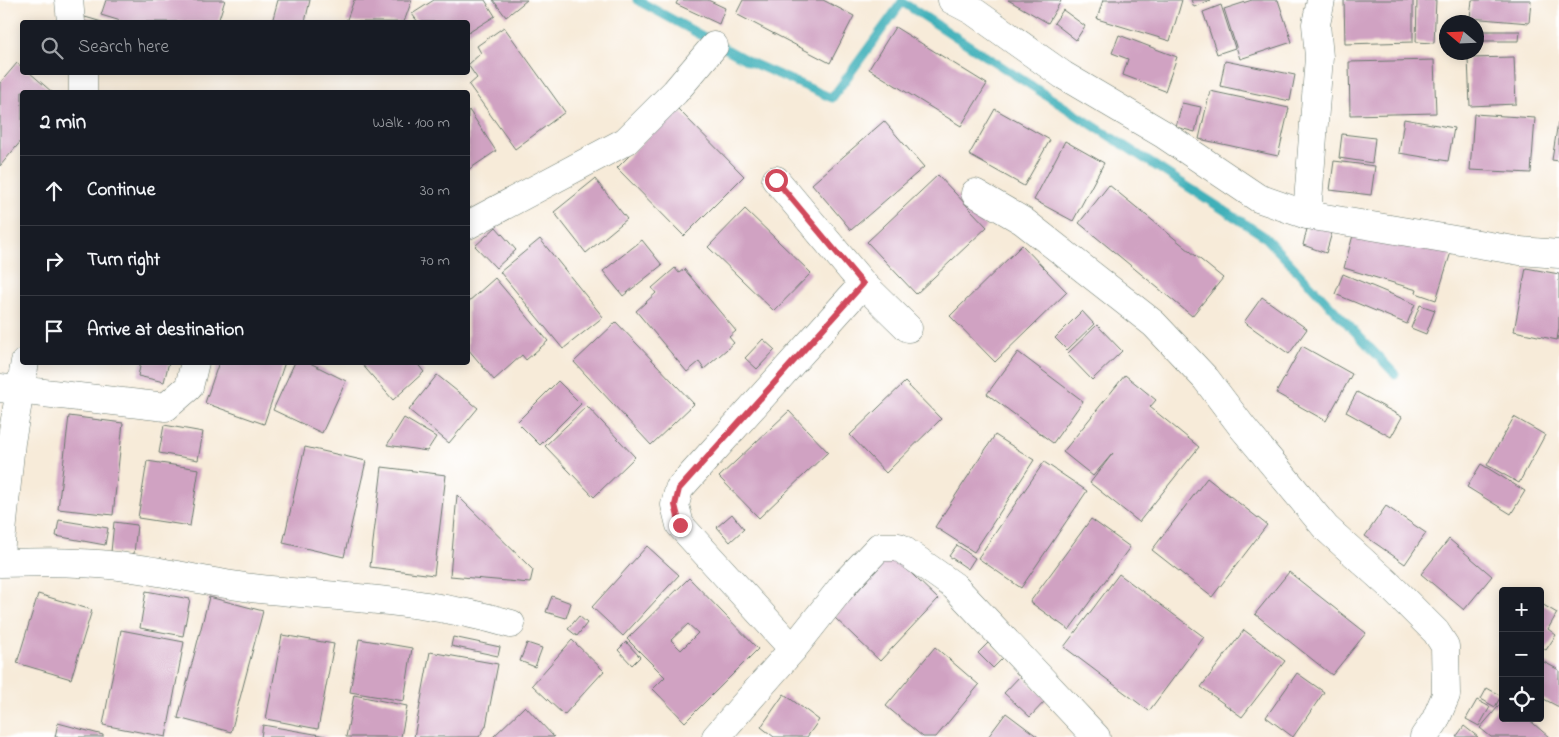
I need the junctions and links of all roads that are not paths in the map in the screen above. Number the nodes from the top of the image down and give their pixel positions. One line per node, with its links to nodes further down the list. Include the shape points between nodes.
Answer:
1 (69, 0): 4 (street)
2 (952, 0): 10 (street, via 973,11 1063,75 1163,134 1258,198)
3 (1321, 0): 10 (street, via 1316,24 1319,57)
4 (71, 20)
5 (714, 46): 11 (street, via 676,92 626,141)
6 (83, 75): 7 (street)
7 (82, 90)
8 (776, 180): 13 (street)
9 (975, 193): 24 (street, via 1023,221 1154,324 1206,379 1326,528 1436,632 1445,646 1446,695 1435,722)
10 (1307, 216): 12 (street, via 1520,251)
11 (470, 224)
12 (1559, 254)
13 (863, 284): 14 (street); 21 (street, via 679,489 675,505 680,525)
14 (908, 328)
15 (22, 365): 17 (street)
16 (194, 365): 17 (street, via 189,387 166,407)
17 (10, 388): 18 (street, via 11,442)
18 (0, 553)
19 (0, 563): 20 (street, via 50,562 131,567 251,588 395,600)
20 (511, 624)
21 (793, 649): 22 (street); 23 (street, via 846,582 879,547 899,547 954,586)
22 (716, 737)
23 (1096, 737)
24 (1424, 737)

